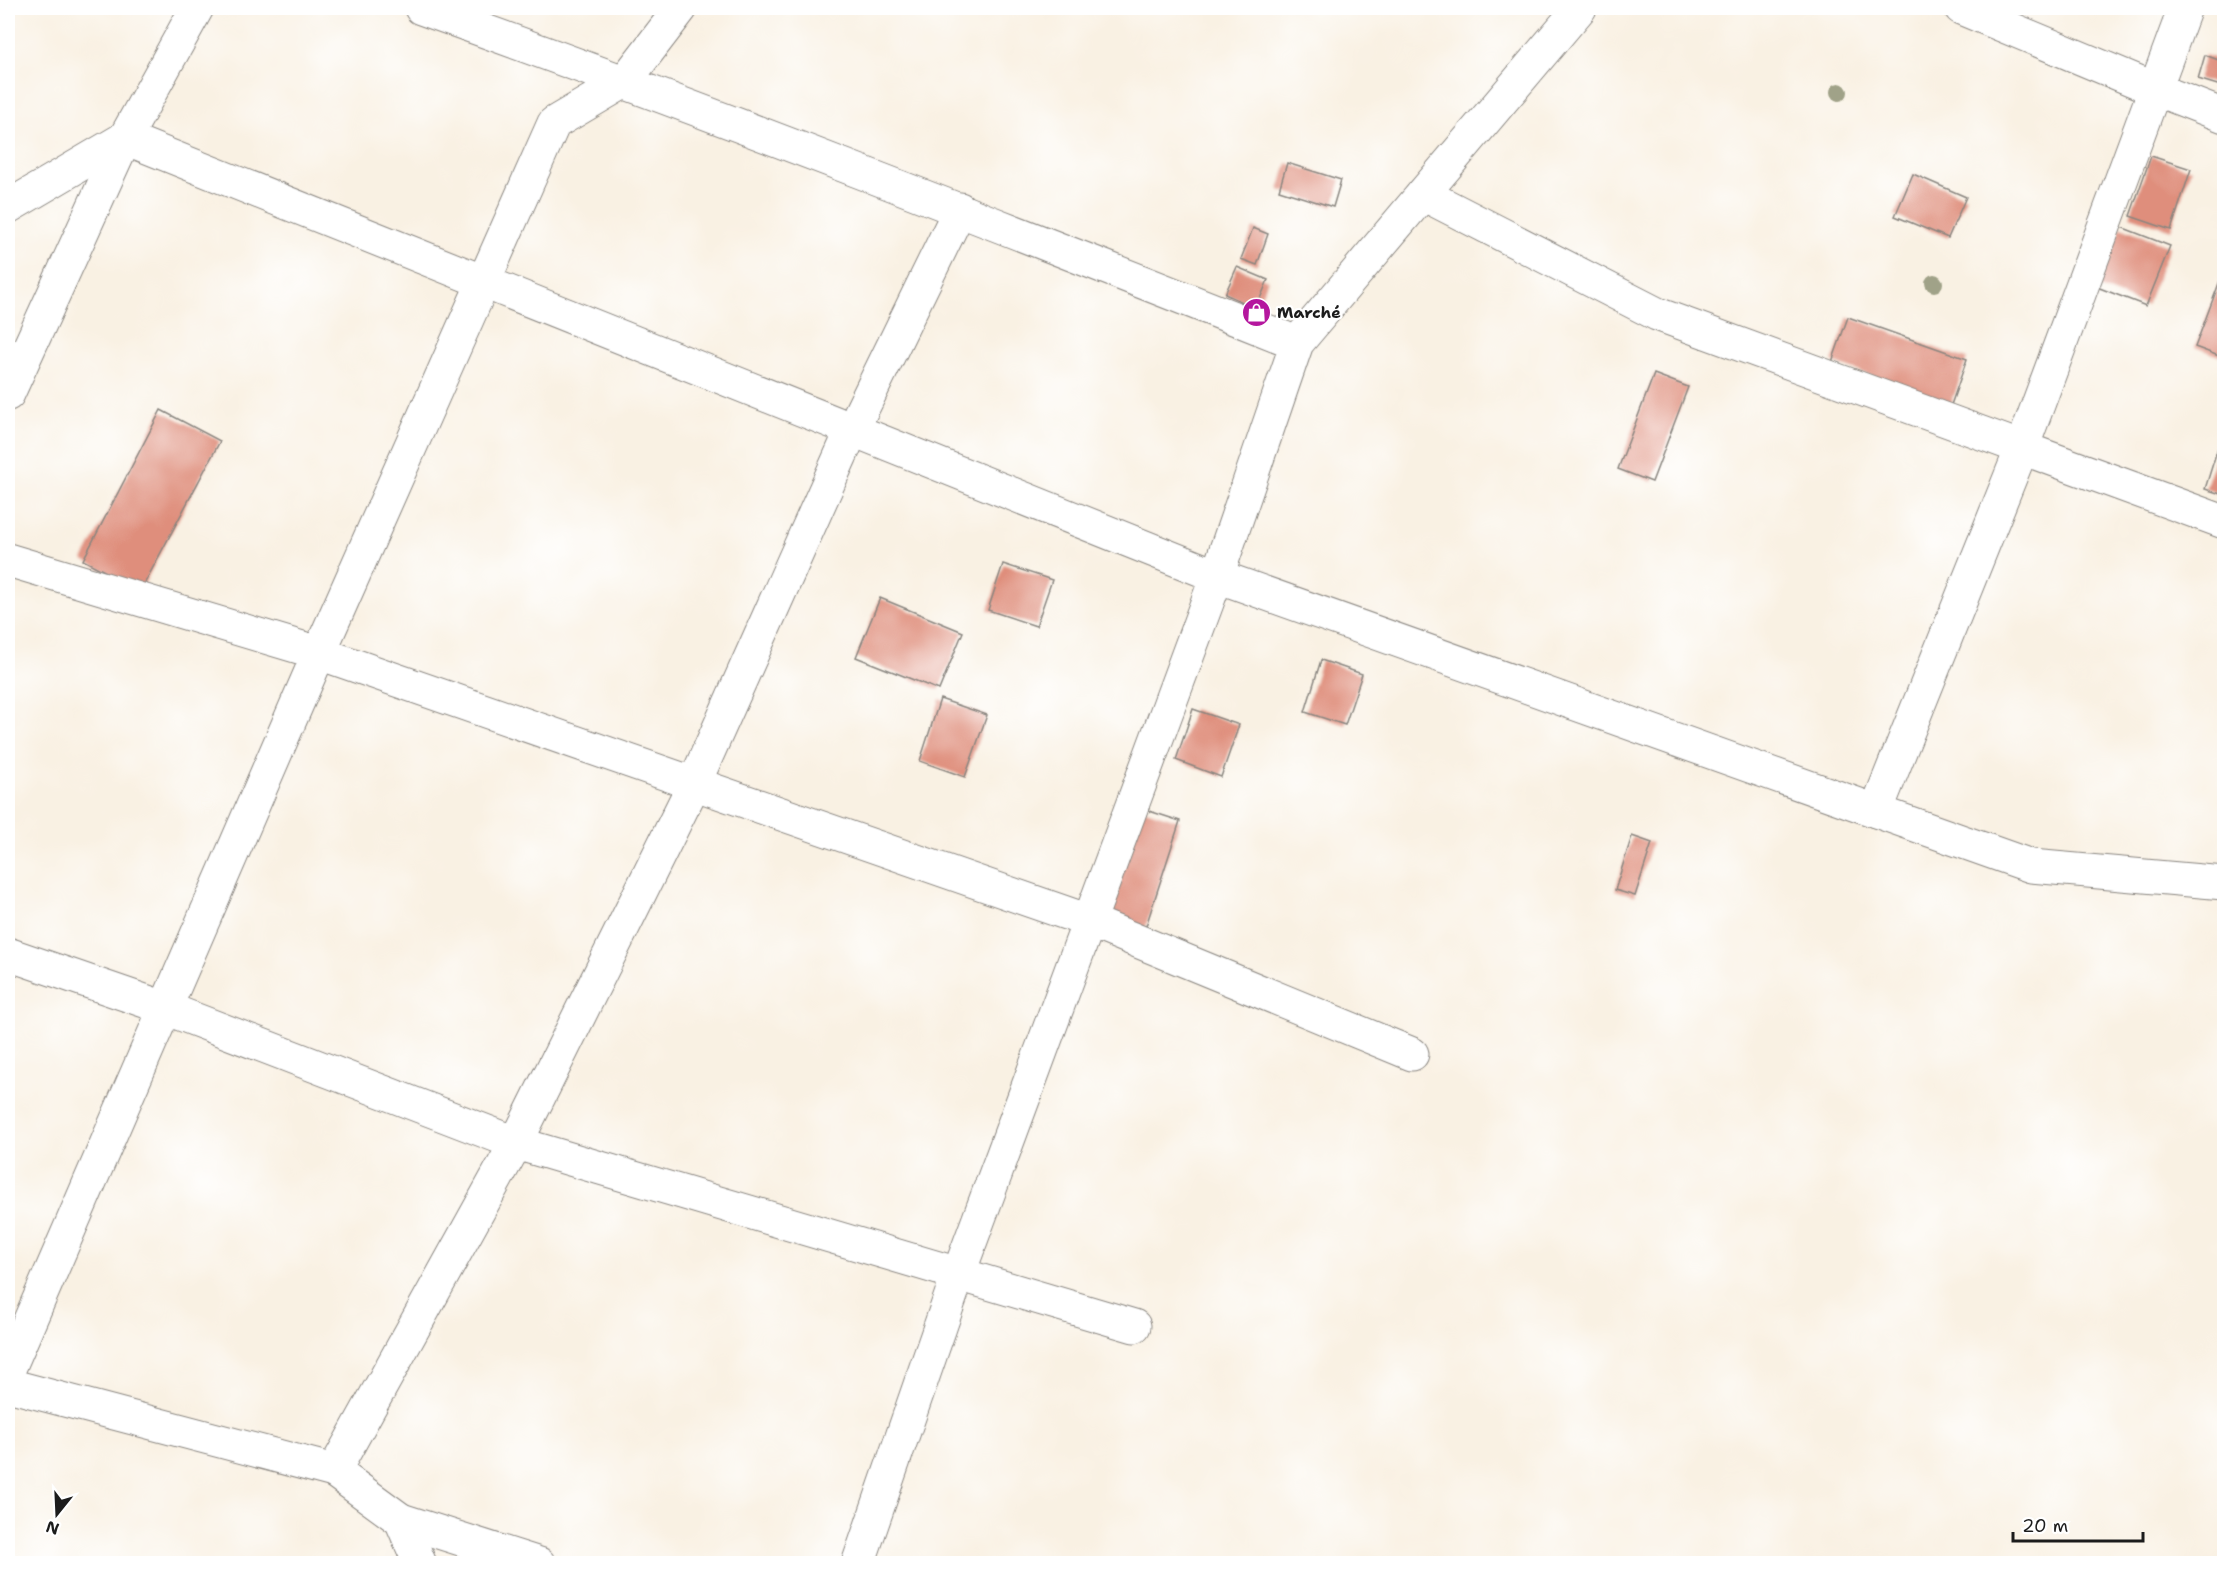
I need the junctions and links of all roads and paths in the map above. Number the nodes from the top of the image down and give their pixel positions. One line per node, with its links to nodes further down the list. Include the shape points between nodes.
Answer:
1 (197, 8): 10 (street)
2 (421, 8): 7 (street)
3 (681, 8): 7 (street)
4 (1580, 8): 11 (street)
5 (1961, 8): 8 (street)
6 (2185, 8): 8 (street)
7 (626, 81): 13 (street); 14 (street, via 554,123)
8 (2155, 89): 9 (street); 18 (street)
9 (2224, 116)
10 (125, 138): 12 (street); 14 (street); 16 (street)
11 (1423, 194): 15 (street); 18 (street, via 1657,314)
12 (8, 207)
13 (960, 209): 15 (street); 17 (street)
14 (484, 282): 17 (street); 22 (street)
15 (1297, 343): 21 (street)
16 (8, 394)
17 (852, 430): 21 (street); 23 (street)
18 (2022, 448): 19 (street); 24 (street)
19 (2224, 522)
20 (8, 560): 22 (street)
21 (1217, 576): 24 (street); 26 (street)
22 (319, 653): 23 (street); 28 (street)
23 (694, 784): 26 (street); 30 (street)
24 (1876, 811): 25 (street, via 2031,866)
25 (2224, 883)
26 (1089, 921): 29 (street); 31 (street)
27 (8, 954): 28 (street)
28 (165, 1008): 30 (street); 33 (street)
29 (1412, 1054)
30 (516, 1143): 31 (street); 35 (street)
31 (959, 1274): 32 (street); 39 (street)
32 (1134, 1326)
33 (8, 1371)
34 (8, 1385): 35 (street)
35 (334, 1471): 36 (street)
36 (401, 1520): 37 (street); 38 (street)
37 (420, 1563)
38 (539, 1563)
39 (858, 1563)

